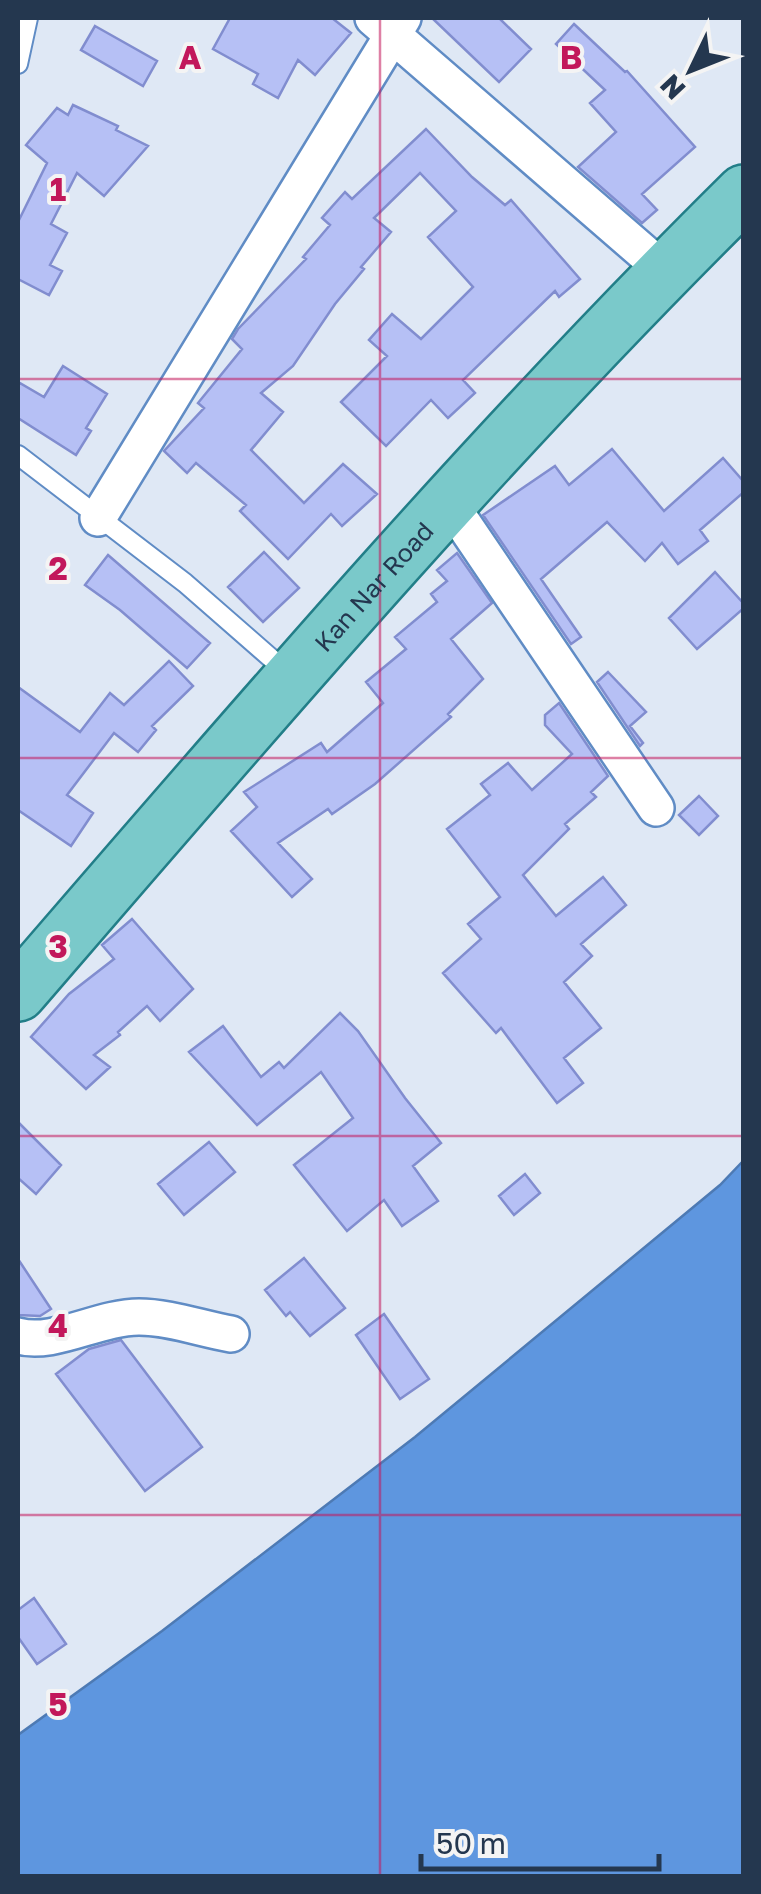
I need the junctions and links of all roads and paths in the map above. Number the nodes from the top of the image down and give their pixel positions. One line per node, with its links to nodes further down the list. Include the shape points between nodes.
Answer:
1 (28, 18): 3 (lane)
2 (389, 24): 5 (street); 8 (street)
3 (18, 64)
4 (744, 193): 5 (main road, Kan Nar Road)
5 (664, 272): 7 (main road, Kan Nar Road)
6 (18, 455): 8 (lane)
7 (450, 504): 9 (main road, Kan Nar Road); 10 (street)
8 (98, 518): 9 (lane)
9 (292, 676): 11 (main road, Kan Nar Road)
10 (656, 808)
11 (18, 992)
12 (232, 1334): 13 (street, via 140,1317 36,1341)
13 (18, 1336)

